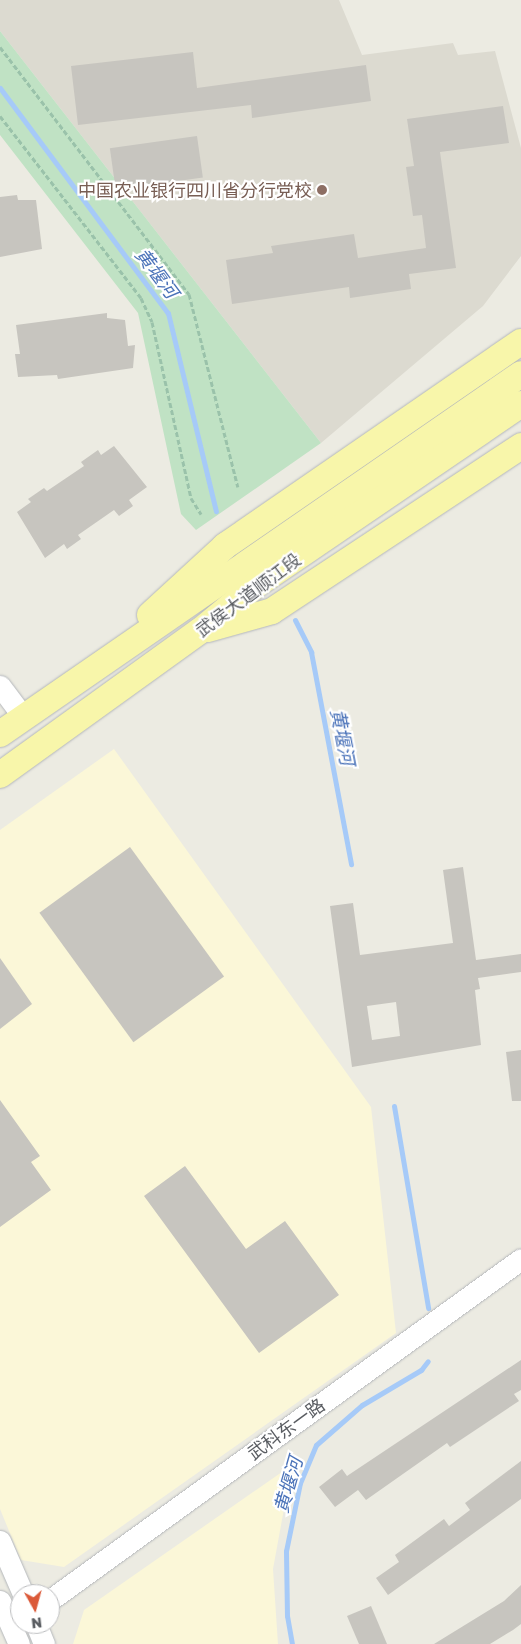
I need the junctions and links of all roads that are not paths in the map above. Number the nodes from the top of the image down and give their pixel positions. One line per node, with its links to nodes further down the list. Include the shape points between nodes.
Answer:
1 (521, 324): 3 (main road)
2 (521, 342): 3 (main road)
3 (490, 363): 9 (main road, via 225,546)
4 (521, 374): 6 (main road)
5 (521, 404): 6 (main road)
6 (490, 410): 8 (main road, 武侯大道顺江段, via 256,585); 9 (main road, 武侯大道顺江段)
7 (521, 446): 8 (main road, via 272,612)
8 (200, 631): 13 (main road, 武侯大道顺江段)
9 (93, 667): 11 (main road, 武侯大道顺江段)
10 (0, 686): 11 (street)
11 (23, 717): 12 (main road, 武侯大道顺江段)
12 (0, 734)
13 (0, 775)
14 (521, 1259): 17 (street, 武科东一路)
15 (0, 1542): 16 (street)
16 (19, 1584)
17 (60, 1593)
18 (0, 1601): 19 (street)
19 (10, 1626)

